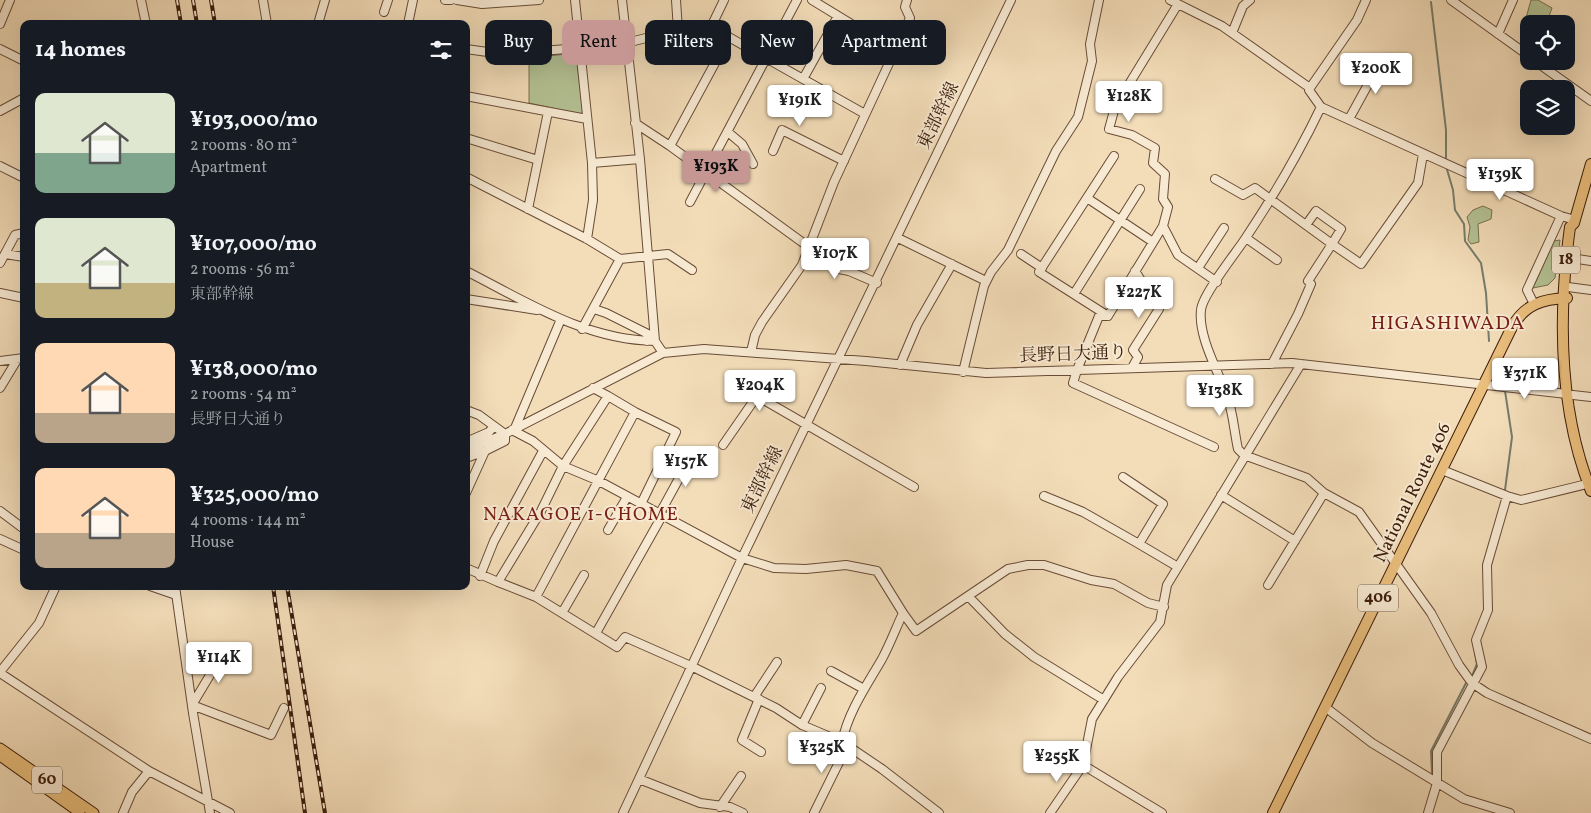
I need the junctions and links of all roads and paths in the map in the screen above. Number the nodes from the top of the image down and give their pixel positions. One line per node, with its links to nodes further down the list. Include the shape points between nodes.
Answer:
1 (10, 0): 39 (street)
2 (140, 0): 28 (street)
3 (263, 0): 29 (street)
4 (325, 0): 30 (street)
5 (388, 0): 26 (street)
6 (413, 0): 31 (street)
7 (445, 0): 8 (street)
8 (451, 0)
9 (457, 0): 24 (street, via 482,4)
10 (539, 0): 24 (street)
11 (575, 0): 32 (street)
12 (622, 0): 33 (street)
13 (676, 0): 34 (street)
14 (724, 0): 35 (street)
15 (797, 0): 36 (street)
16 (812, 0): 27 (street)
17 (907, 0): 38 (street, via 905,7)
18 (1011, 0): 96 (street, 東部幹線)
19 (1099, 0): 116 (street, via 1090,44 1092,61 1078,117 1056,152 1008,250)
20 (1250, 0): 40 (street, via 1243,6)
21 (1366, 0): 56 (street, via 1357,20)
22 (1451, 0): 41 (street)
23 (1512, 0): 41 (street)
24 (499, 1)
25 (1174, 2): 40 (street); 93 (street, via 1115,107 1109,129 1132,135 1155,148 1153,163 1165,174 1163,199 1168,207)
26 (384, 12)
27 (838, 16): 37 (street); 55 (street)
28 (145, 20)
29 (266, 20)
30 (319, 20)
31 (409, 20)
32 (577, 20)
33 (624, 20)
34 (677, 20)
35 (714, 20)
36 (787, 20)
37 (845, 20)
38 (909, 20)
39 (0, 24)
40 (1232, 33): 56 (street)
41 (1498, 34): 45 (street)
42 (562, 49): 44 (street, via 502,54)
43 (0, 50): 46 (street)
44 (470, 50)
45 (1520, 50)
46 (20, 59)
47 (1382, 59): 65 (street)
48 (582, 65): 64 (street)
49 (628, 65): 66 (street)
50 (714, 65): 69 (street)
51 (765, 65): 67 (street)
52 (779, 65): 55 (street)
53 (887, 65): 63 (street)
54 (1548, 70): 59 (street)
55 (803, 78): 63 (street)
56 (1310, 88): 60 (street)
57 (470, 97): 62 (street)
58 (20, 100): 61 (street)
59 (1591, 101)
60 (1321, 107): 65 (street); 86 (street)
61 (0, 111)
62 (548, 112): 64 (street); 74 (street)
63 (865, 114): 75 (street)
64 (587, 119): 76 (street)
65 (1349, 119): 71 (street)
66 (635, 123): 69 (street); 73 (street)
67 (729, 133): 77 (street, via 742,144); 80 (street)
68 (470, 139): 74 (street)
69 (670, 146): 80 (street)
70 (773, 151): 75 (street, via 782,130)
71 (1423, 154): 89 (street); 100 (street, via 1418,183 1360,264)
72 (1114, 156): 85 (street)
73 (640, 159): 76 (street); 103 (street)
74 (538, 160): 88 (street)
75 (844, 161): 101 (street)
76 (592, 163): 98 (street, via 593,200)
77 (753, 164)
78 (1591, 164): 91 (highway, 18)
79 (0, 166): 81 (street)
80 (706, 172): 87 (street); 101 (street)
81 (20, 176)
82 (1215, 179): 86 (street, via 1243,196 1255,188)
83 (470, 180): 88 (street)
84 (1140, 189): 90 (street)
85 (1087, 198): 90 (street); 111 (street)
86 (1270, 199): 92 (street); 97 (street)
87 (690, 202)
88 (528, 209): 98 (street)
89 (1561, 216): 91 (street); 125 (street, via 1527,290)
90 (1120, 220): 99 (street); 121 (street)
91 (1574, 222): 106 (highway, 18, via 1576,229); 122 (highway, 18, via 1570,228)
92 (1306, 224): 100 (street); 100 (street, via 1316,211 1341,229)
93 (1163, 226): 99 (street); 112 (street, via 1178,254)
94 (1224, 228): 112 (street)
95 (20, 234): 105 (street, via 16,235)
96 (898, 238): 110 (street); 118 (street, 東部幹線)
97 (1246, 238): 108 (street); 117 (street)
98 (587, 239): 107 (street)
99 (1153, 242): 114 (street)
100 (1332, 244): 138 (street, via 1308,281 1311,284 1298,314)
101 (808, 248): 118 (street, via 839,270 849,270); 132 (street, via 792,282 762,322)
102 (1021, 254): 111 (street)
103 (648, 256): 107 (street); 113 (street, via 668,254); 131 (street)
104 (20, 257): 105 (street)
105 (2, 258)
106 (1571, 258): 109 (street); 122 (highway, 18)
107 (620, 260): 126 (street)
108 (1278, 260)
109 (1591, 261)
110 (952, 264): 116 (street); 137 (street, via 917,325)
111 (1042, 268): 121 (street, via 1040,272)
112 (1198, 268): 117 (street)
113 (692, 270)
114 (1135, 271): 128 (street); 141 (street, via 1159,309 1134,350 1138,357)
115 (470, 273): 129 (street)
116 (986, 281): 143 (street)
117 (1217, 282): 140 (street, via 1209,290 1201,308 1201,320)
118 (877, 283): 135 (street, 東部幹線)
119 (1591, 290): 122 (street)
120 (0, 293): 123 (street)
121 (1074, 294): 128 (street)
122 (1566, 294): 125 (highway, National Route 406 / 406); 147 (highway, 18)
123 (20, 297)
124 (470, 300): 127 (street)
125 (1534, 304): 144 (highway, National Route 406 / 406, via 1516,320)
126 (594, 309): 130 (street); 131 (street, via 648,334)
127 (537, 310)
128 (1108, 316): 142 (street, via 1099,316)
129 (560, 318): 130 (street); 154 (street)
130 (582, 328): 131 (street, via 633,341)
131 (651, 341): 133 (street)
132 (751, 352): 133 (street, 長野日大通り, via 704,349); 135 (street, 長野日大通り)
133 (663, 353): 146 (street)
134 (20, 359): 136 (street); 145 (street)
135 (839, 360): 137 (street, 長野日大通り); 152 (street, 東部幹線)
136 (0, 361)
137 (900, 364): 143 (street, 長野日大通り)
138 (1272, 364): 139 (street, 長野日大通り); 140 (street, 長野日大通り)
139 (1301, 364): 144 (street, 長野日大通り); 162 (street)
140 (1214, 365): 141 (street, 長野日大通り); 162 (street, via 1227,394 1238,449)
141 (1132, 368): 142 (street, 長野日大通り)
142 (1077, 370): 143 (street, 長野日大通り); 157 (street, via 1073,383)
143 (963, 372)
144 (1485, 384): 147 (street, 長野日大通り); 165 (highway, National Route 406 / 406)
145 (0, 388)
146 (593, 388): 148 (street); 154 (street)
147 (1570, 394): 149 (street, 長野日大通り); 169 (highway, 18, via 1581,447 1579,453)
148 (608, 396): 151 (street); 164 (street)
149 (1591, 396)
150 (470, 412): 153 (street)
151 (636, 412): 167 (street); 176 (street, via 676,432)
152 (807, 424): 156 (street, via 757,396); 170 (street); 185 (street, 東部幹線)
153 (494, 426): 154 (street); 155 (street, via 489,432)
154 (511, 431): 158 (street); 159 (street, via 505,441); 160 (street, via 533,441)
155 (470, 440)
156 (723, 445)
157 (1214, 447)
158 (470, 448)
159 (485, 451): 163 (street); 168 (street)
160 (543, 451): 164 (street); 190 (street, via 494,541)
161 (694, 451): 178 (street)
162 (1244, 455): 171 (street, via 1307,478); 172 (street)
163 (470, 457)
164 (563, 466): 167 (street); 191 (street, via 541,511)
165 (1442, 470): 174 (street); 186 (highway, National Route 406 / 406)
166 (1123, 477): 183 (street, via 1163,504)
167 (599, 481): 175 (street); 198 (street)
168 (470, 484)
169 (1590, 486): 174 (street, via 1521,500)
170 (914, 487)
171 (1324, 494): 182 (street); 186 (street, via 1359,512)
172 (1221, 495): 182 (street); 187 (street)
173 (1044, 496): 183 (street, via 1083,512)
174 (1506, 496): 208 (street, via 1487,565 1488,610 1476,640 1482,667)
175 (627, 497): 176 (street); 180 (street)
176 (641, 504): 178 (street)
177 (0, 511): 179 (street)
178 (661, 515): 185 (street); 202 (street)
179 (20, 526)
180 (608, 530)
181 (0, 539): 184 (street)
182 (1295, 541): 192 (street)
183 (1139, 544): 187 (street)
184 (20, 548)
185 (742, 558): 201 (street, via 774,568 846,565 877,570); 205 (street, 東部幹線)
186 (1396, 562): 208 (street, via 1431,613 1458,665); 214 (highway, National Route 406 / 406)
187 (1178, 567): 199 (street, via 1167,585)
188 (470, 570): 190 (street)
189 (584, 575): 200 (street)
190 (480, 576): 191 (street)
191 (498, 582): 198 (street)
192 (1268, 585)
193 (54, 590): 207 (street, via 39,623)
194 (162, 590): 196 (street)
195 (175, 590): 196 (street)
196 (176, 595): 213 (street)
197 (968, 596): 199 (street, via 1008,568 1044,565 1114,584 1148,603); 201 (street, via 916,632); 212 (street, via 1034,658)
198 (536, 597): 200 (street)
199 (1164, 607): 212 (street, via 1160,622)
200 (562, 613): 202 (street)
201 (903, 613): 210 (street)
202 (596, 633): 205 (street, via 617,647 626,637)
203 (225, 650): 213 (street)
204 (777, 662): 211 (street)
205 (692, 667): 211 (street); 225 (street, 東部幹線)
206 (831, 671): 210 (street)
207 (0, 672): 223 (street)
208 (1472, 683): 217 (street, via 1487,693); 226 (street, via 1437,752)
209 (821, 688): 216 (street)
210 (864, 689): 218 (street, via 844,730)
211 (756, 698): 216 (street); 220 (street, via 742,740)
212 (1104, 700): 222 (street, via 1092,719)
213 (192, 705): 215 (street, via 271,735); 227 (street)
214 (1325, 706): 226 (street, via 1372,743); 240 (highway, National Route 406 / 406)
215 (284, 708)
216 (802, 725): 218 (street)
217 (1591, 738)
218 (844, 744): 236 (street); 237 (street)
219 (0, 748): 230 (main road, 60)
220 (761, 752)
221 (0, 756): 229 (main road, 60)
222 (1083, 765): 238 (street); 239 (street)
223 (149, 771): 227 (street); 231 (street, via 132,792)
224 (741, 776): 228 (street)
225 (639, 779): 228 (street, via 700,803); 234 (street, 東部幹線)
226 (1437, 783): 241 (street); 242 (street, via 1464,799)
227 (208, 802): 232 (street); 233 (street)
228 (720, 807): 235 (street, via 730,807)
229 (80, 813)
230 (94, 813)
231 (123, 813)
232 (210, 813)
233 (230, 813)
234 (623, 813)
235 (743, 813)
236 (814, 813)
237 (939, 813)
238 (1050, 813)
239 (1162, 813)
240 (1272, 813)
241 (1428, 813)
242 (1510, 813)

